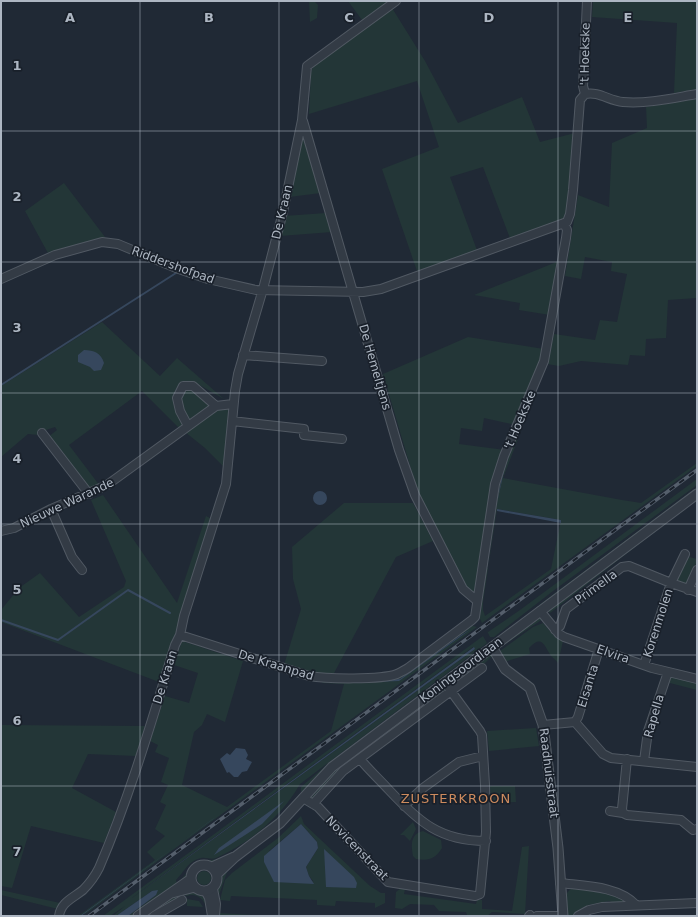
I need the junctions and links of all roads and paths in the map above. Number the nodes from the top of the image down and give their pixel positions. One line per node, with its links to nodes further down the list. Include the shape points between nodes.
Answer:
1 (396, 1): 5 (street, De Kraan, via 306,66)
2 (587, 1): 3 (street, 't Hoekske, via 583,86)
3 (585, 94): 4 (street, via 594,93 624,102 661,100); 6 (street, 't Hoekske, via 580,100 570,214)
4 (697, 94)
5 (302, 120): 8 (street, De Kraan); 9 (street, De Hemeltjens)
6 (564, 223): 9 (street, via 381,289); 28 (street, 't Hoekske, via 567,230 566,238 548,346 498,472)
7 (1, 279): 8 (street, Riddershofpad, via 55,255 88,245 112,242 197,276 256,290)
8 (263, 289): 9 (street, Riddershofpad); 10 (street, De Kraan)
9 (353, 291): 28 (street, De Hemeltjens, via 409,480 463,589)
10 (243, 355): 11 (street); 12 (street, De Kraan)
11 (322, 361)
12 (233, 404): 13 (street, Nieuwe Warande); 14 (street, De Kraan)
13 (216, 406): 15 (street, Nieuwe Warande); 15 (street, via 193,386 183,386 177,398)
14 (232, 421): 17 (street, via 304,429 304,435); 32 (street, De Kraan, via 226,484 180,628)
15 (188, 426): 18 (street, Nieuwe Warande, via 117,480)
16 (42, 433): 18 (street)
17 (342, 440)
18 (89, 494): 20 (street, Nieuwe Warande)
19 (697, 494): 29 (street, Koningsoordlaan)
20 (51, 509): 21 (street, Nieuwe Warande, via 14,528); 23 (street, via 72,557)
21 (1, 531)
22 (685, 554): 25 (street)
23 (82, 570)
24 (697, 570): 26 (street)
25 (671, 583): 26 (street, Korenmolen); 31 (street, Primella, via 629,566 622,567 566,609 560,626); 35 (street, Korenmolen)
26 (688, 590): 27 (street, Korenmolen)
27 (697, 592)
28 (476, 600): 30 (street, 't Hoekske)
29 (540, 611): 31 (street, Elvira); 33 (street, Koningsoordlaan)
30 (474, 617): 32 (street, De Kraanpad, via 408,668 397,674 380,677 309,676)
31 (555, 630): 34 (street, Elvira, via 564,637)
32 (180, 635): 62 (street, De Kraan, via 133,778 98,869 82,890 63,905)
33 (492, 647): 39 (street, Koningsoordlaan); 42 (street, Raadhuisstraat, via 505,669 530,688)
34 (599, 649): 35 (street, Elvira); 41 (street, Elsanta)
35 (644, 665): 37 (street, Elvira)
36 (482, 668): 40 (street, Koningsoordlaan)
37 (668, 672): 38 (street, Elvira); 46 (street, Rapella, via 648,731)
38 (697, 679)
39 (445, 683): 40 (street, Novicenstraat); 48 (street, Koningsoordlaan, via 332,767)
40 (452, 692): 43 (street, Novicenstraat, via 480,730); 44 (street, Koningsoordlaan)
41 (575, 722): 42 (street); 45 (street, via 603,754)
42 (543, 725): 57 (street, Raadhuisstraat)
43 (483, 756): 50 (street, via 459,762 423,788); 54 (street, Novicenstraat)
44 (360, 759): 49 (street, Koningsoordlaan, via 337,777); 50 (street)
45 (627, 760): 46 (street); 52 (street)
46 (644, 761): 47 (street)
47 (697, 767)
48 (303, 798): 49 (street, Novicenstraat); 55 (street, Koningsoordlaan, via 280,823 235,857 225,860)
49 (313, 804): 54 (street, Novicenstraat, via 388,882 393,884 475,896 480,894)
50 (404, 806): 54 (street, via 428,826 446,835 469,841)
51 (610, 811): 52 (street)
52 (623, 813): 53 (street, via 682,820 689,828)
53 (697, 829)
54 (486, 841)
55 (215, 870): 56 (street, via 208,865 198,866 192,874); 58 (street, via 216,884)
56 (193, 883): 58 (street, via 200,891); 63 (street)
57 (560, 883): 61 (street, via 601,888 622,895); 68 (street, Raadhuisstraat)
58 (210, 890): 65 (street)
59 (182, 900): 64 (street)
60 (697, 903): 61 (street)
61 (636, 905): 69 (street, via 595,908)
62 (59, 916)
63 (138, 916)
64 (154, 916)
65 (213, 916)
66 (531, 916): 67 (street)
67 (557, 916)
68 (563, 916)
69 (578, 916)

